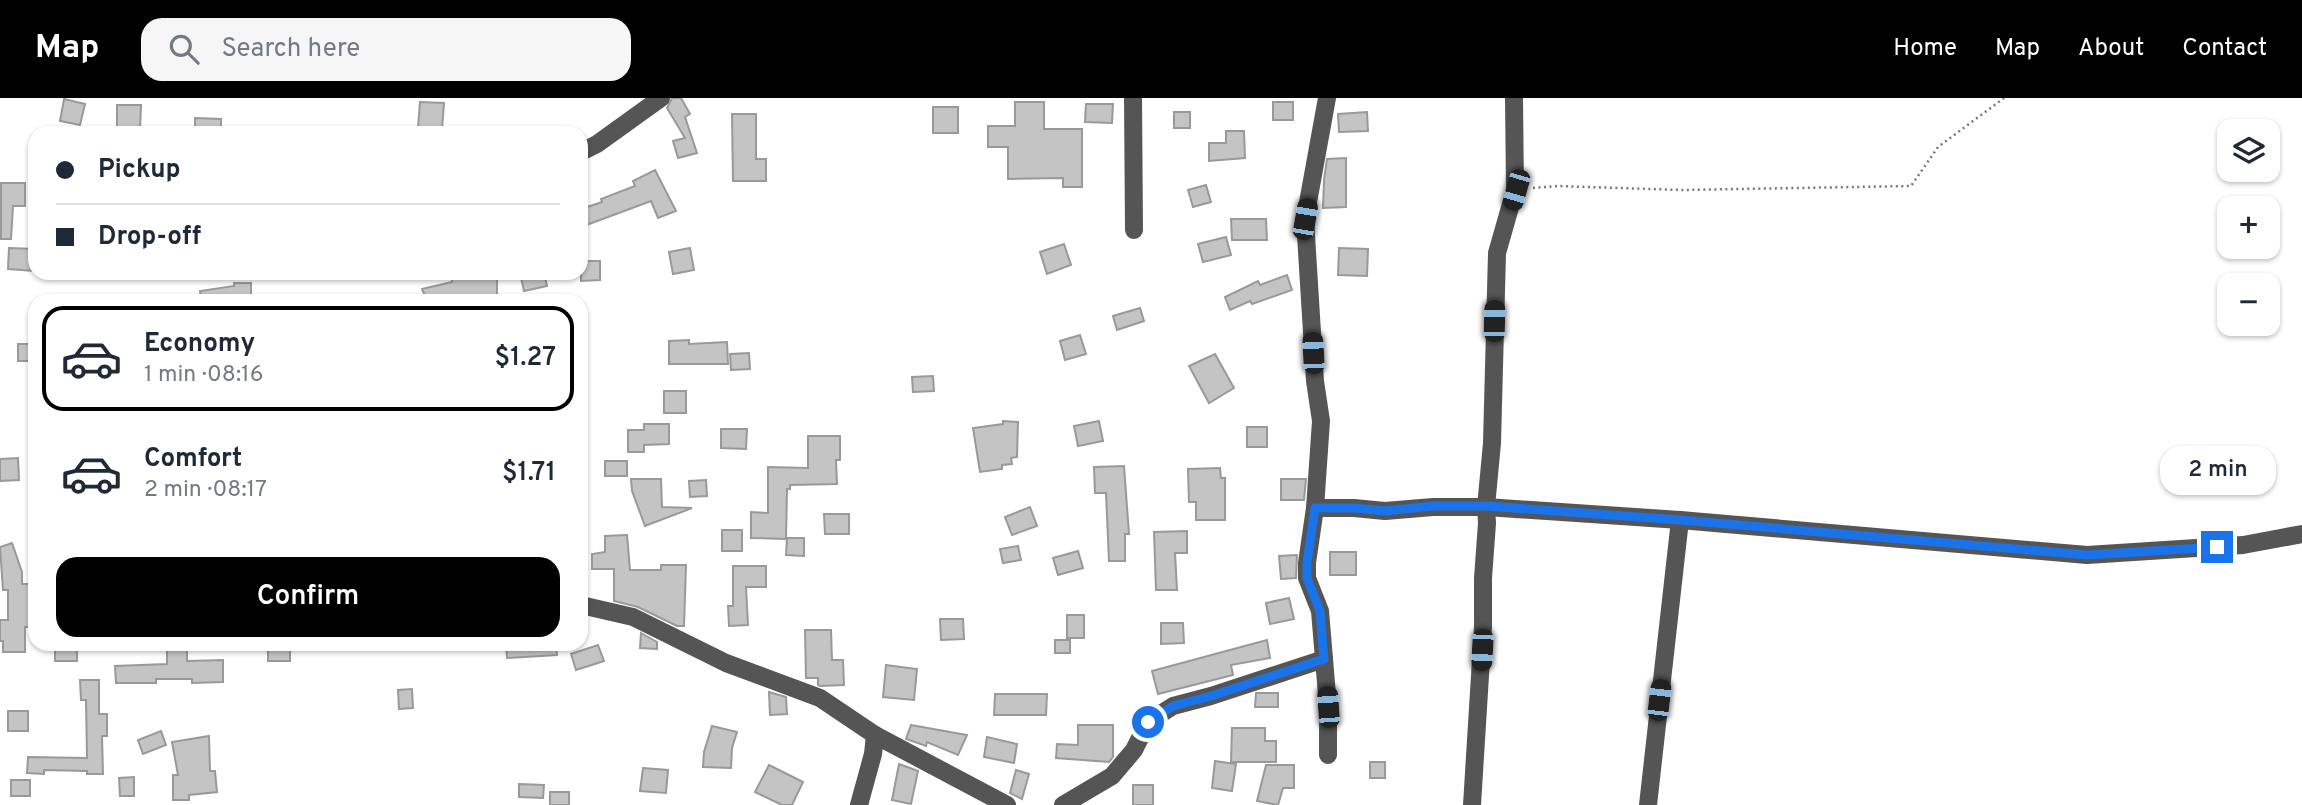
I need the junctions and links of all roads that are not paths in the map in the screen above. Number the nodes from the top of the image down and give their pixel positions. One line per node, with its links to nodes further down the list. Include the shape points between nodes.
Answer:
1 (661, 98): 5 (street)
2 (1133, 98): 6 (street)
3 (1326, 98): 8 (street, via 1305,219 1321,421)
4 (1514, 98): 7 (street, via 1516,190 1497,254)
5 (588, 148)
6 (1134, 230)
7 (1486, 506): 8 (street, via 1385,511); 9 (street); 18 (street)
8 (1315, 508): 12 (street, via 1307,578 1320,611)
9 (1680, 520): 10 (street, via 2087,555 2243,545); 19 (street)
10 (2302, 534)
11 (588, 607): 13 (street, via 633,617 726,663 820,698)
12 (1324, 659): 14 (street); 17 (street, via 1173,706 1148,722 1134,750 1112,776)
13 (875, 735): 15 (street); 16 (street)
14 (1328, 755)
15 (859, 805)
16 (1007, 805)
17 (1063, 805)
18 (1472, 805)
19 (1648, 805)

